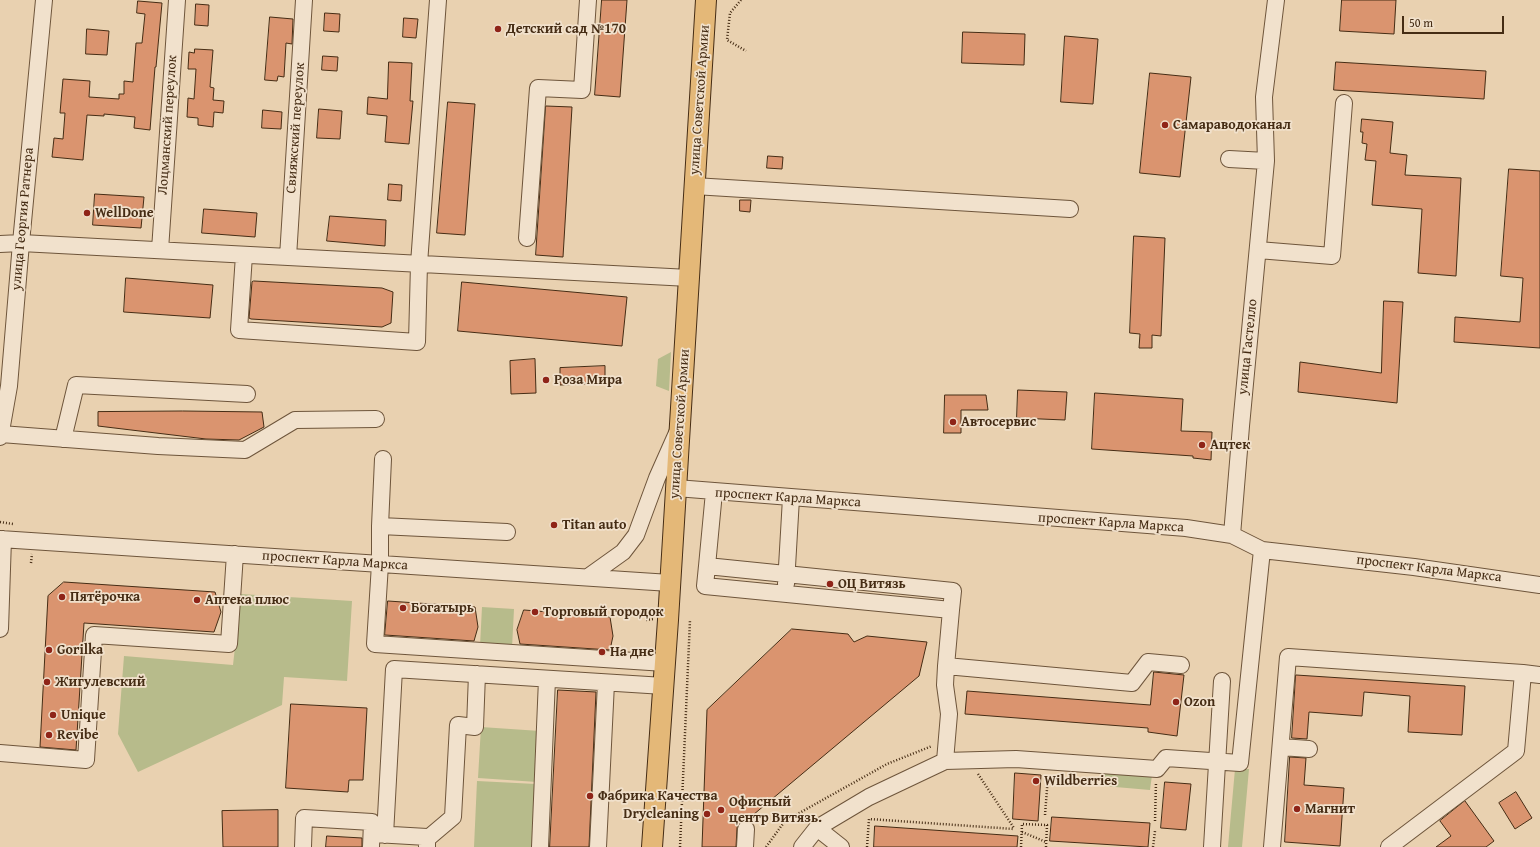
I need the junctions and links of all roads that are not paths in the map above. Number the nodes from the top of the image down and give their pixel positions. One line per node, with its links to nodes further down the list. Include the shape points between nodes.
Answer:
1 (44, 0): 14 (street, улица Георгия Ратнера)
2 (177, 0): 16 (street, Лоцманский переулок)
3 (304, 0): 19 (street, Свияжский переулок)
4 (438, 0): 20 (street)
5 (588, 0): 13 (street, via 582,90 538,88)
6 (706, 0): 11 (main road, улица Советской Армии)
7 (1276, 0): 10 (street, улица Гастелло, via 1264,97)
8 (1344, 103): 17 (street, via 1332,256)
9 (1229, 159): 10 (street)
10 (1266, 160): 17 (street, улица Гастелло)
11 (694, 186): 12 (street); 21 (main road, улица Советской Армии)
12 (1070, 209)
13 (527, 238)
14 (21, 243): 15 (street); 16 (street); 22 (street, улица Георгия Ратнера)
15 (0, 244)
16 (160, 250): 18 (street)
17 (1258, 250): 34 (street, улица Гастелло)
18 (244, 255): 19 (street); 20 (street, via 239,330 417,342)
19 (288, 257): 20 (street)
20 (419, 264): 21 (street)
21 (689, 278): 25 (main road, улица Советской Армии)
22 (4, 386): 26 (street, улица Георгия Ратнера)
23 (247, 394): 27 (street, via 76,385)
24 (376, 419): 27 (street, via 295,420 245,450)
25 (680, 426): 29 (main road, улица Советской Армии); 41 (street, via 636,535 623,552)
26 (0, 435): 27 (street)
27 (63, 439)
28 (383, 459): 32 (street)
29 (676, 488): 30 (street, проспект Карла Маркса); 42 (main road, улица Советской Армии)
30 (714, 492): 31 (street, проспект Карла Маркса); 39 (street)
31 (791, 498): 34 (street, проспект Карла Маркса, via 1186,528); 40 (street)
32 (380, 526): 33 (street); 38 (street)
33 (507, 532)
34 (1232, 535): 36 (street, проспект Карла Маркса)
35 (1, 539): 37 (street, проспект Карла Маркса); 46 (street)
36 (1262, 550): 43 (street, проспект Карла Маркса, via 1414,567); 61 (street, via 1240,764)
37 (235, 554): 38 (street, проспект Карла Маркса); 59 (street, via 229,644 94,635 86,760)
38 (380, 564): 41 (street, проспект Карла Маркса); 47 (street, via 375,644)
39 (707, 566): 40 (street); 44 (street, via 705,586)
40 (786, 574): 44 (street); 45 (street, via 953,591)
41 (588, 577): 42 (street, проспект Карла Маркса)
42 (670, 583): 47 (main road, улица Советской Армии)
43 (1540, 585)
44 (785, 594): 45 (street)
45 (951, 610): 49 (street)
46 (0, 629)
47 (665, 663): 56 (main road, улица Советской Армии)
48 (1181, 665): 49 (street, via 1148,662 1132,682)
49 (946, 666): 60 (street, via 945,685 949,714)
50 (1523, 674): 52 (street); 57 (street, via 1288,657); 75 (street, via 1516,751)
51 (479, 675): 53 (street); 64 (street, via 394,669); 65 (street, via 477,674 475,727 458,725 453,818)
52 (1540, 675)
53 (547, 679): 55 (street); 67 (street)
54 (1222, 681): 61 (street)
55 (606, 683): 56 (street); 68 (street)
56 (664, 686): 69 (main road, улица Советской Армии)
57 (1281, 747): 58 (street); 74 (street)
58 (1309, 749)
59 (0, 753)
60 (945, 761): 61 (street, via 1049,760 1157,769 1166,758); 62 (street, via 869,797)
61 (1217, 762): 73 (street)
62 (817, 828): 71 (street); 72 (street)
63 (746, 829): 70 (street)
64 (376, 839): 65 (street, via 427,837); 66 (street, via 372,822 304,818)
65 (427, 843)
66 (303, 847)
67 (540, 847)
68 (598, 847)
69 (652, 847)
70 (745, 847)
71 (802, 847)
72 (840, 847)
73 (1212, 847)
74 (1272, 847)
75 (1389, 847)

